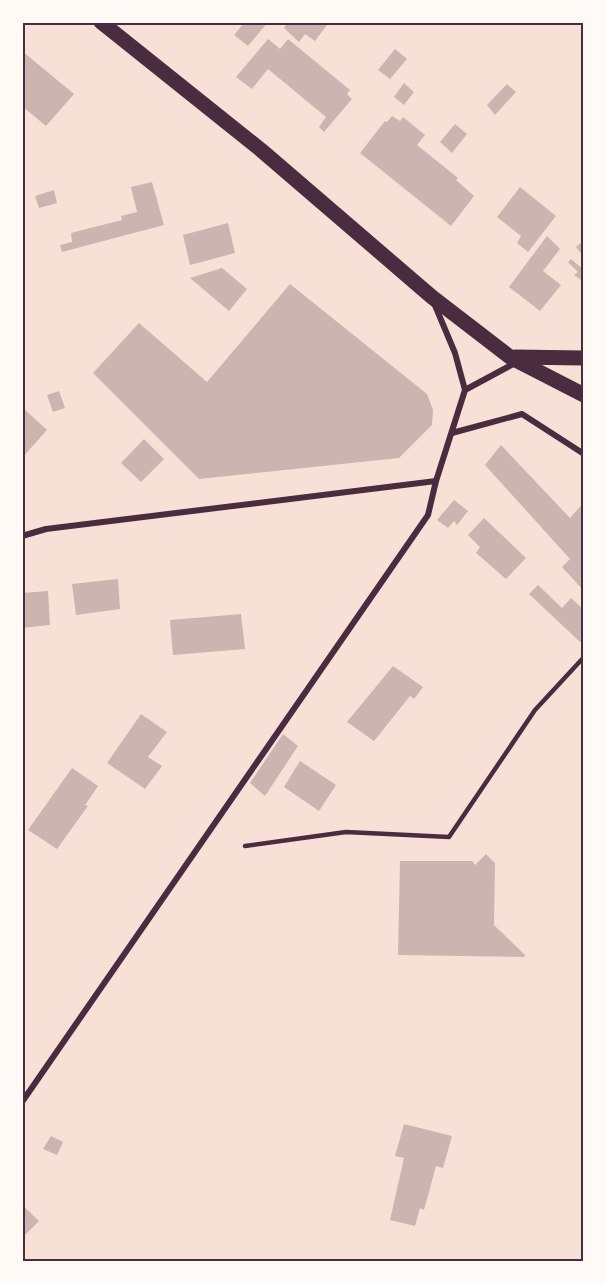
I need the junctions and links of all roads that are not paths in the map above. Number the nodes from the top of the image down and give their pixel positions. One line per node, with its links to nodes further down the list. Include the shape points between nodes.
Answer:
1 (101, 22): 2 (main road, via 261,150)
2 (432, 297): 4 (main road); 5 (street)
3 (584, 358): 4 (main road)
4 (514, 359): 5 (street); 6 (main road)
5 (465, 390): 7 (street)
6 (584, 395)
7 (452, 433): 8 (street, via 522,414); 9 (street)
8 (584, 454)
9 (436, 481): 10 (street, via 46,529); 13 (street, via 428,515)
10 (22, 536)
11 (584, 657): 12 (lane, via 536,710 449,837 346,832)
12 (245, 846)
13 (22, 1102)

